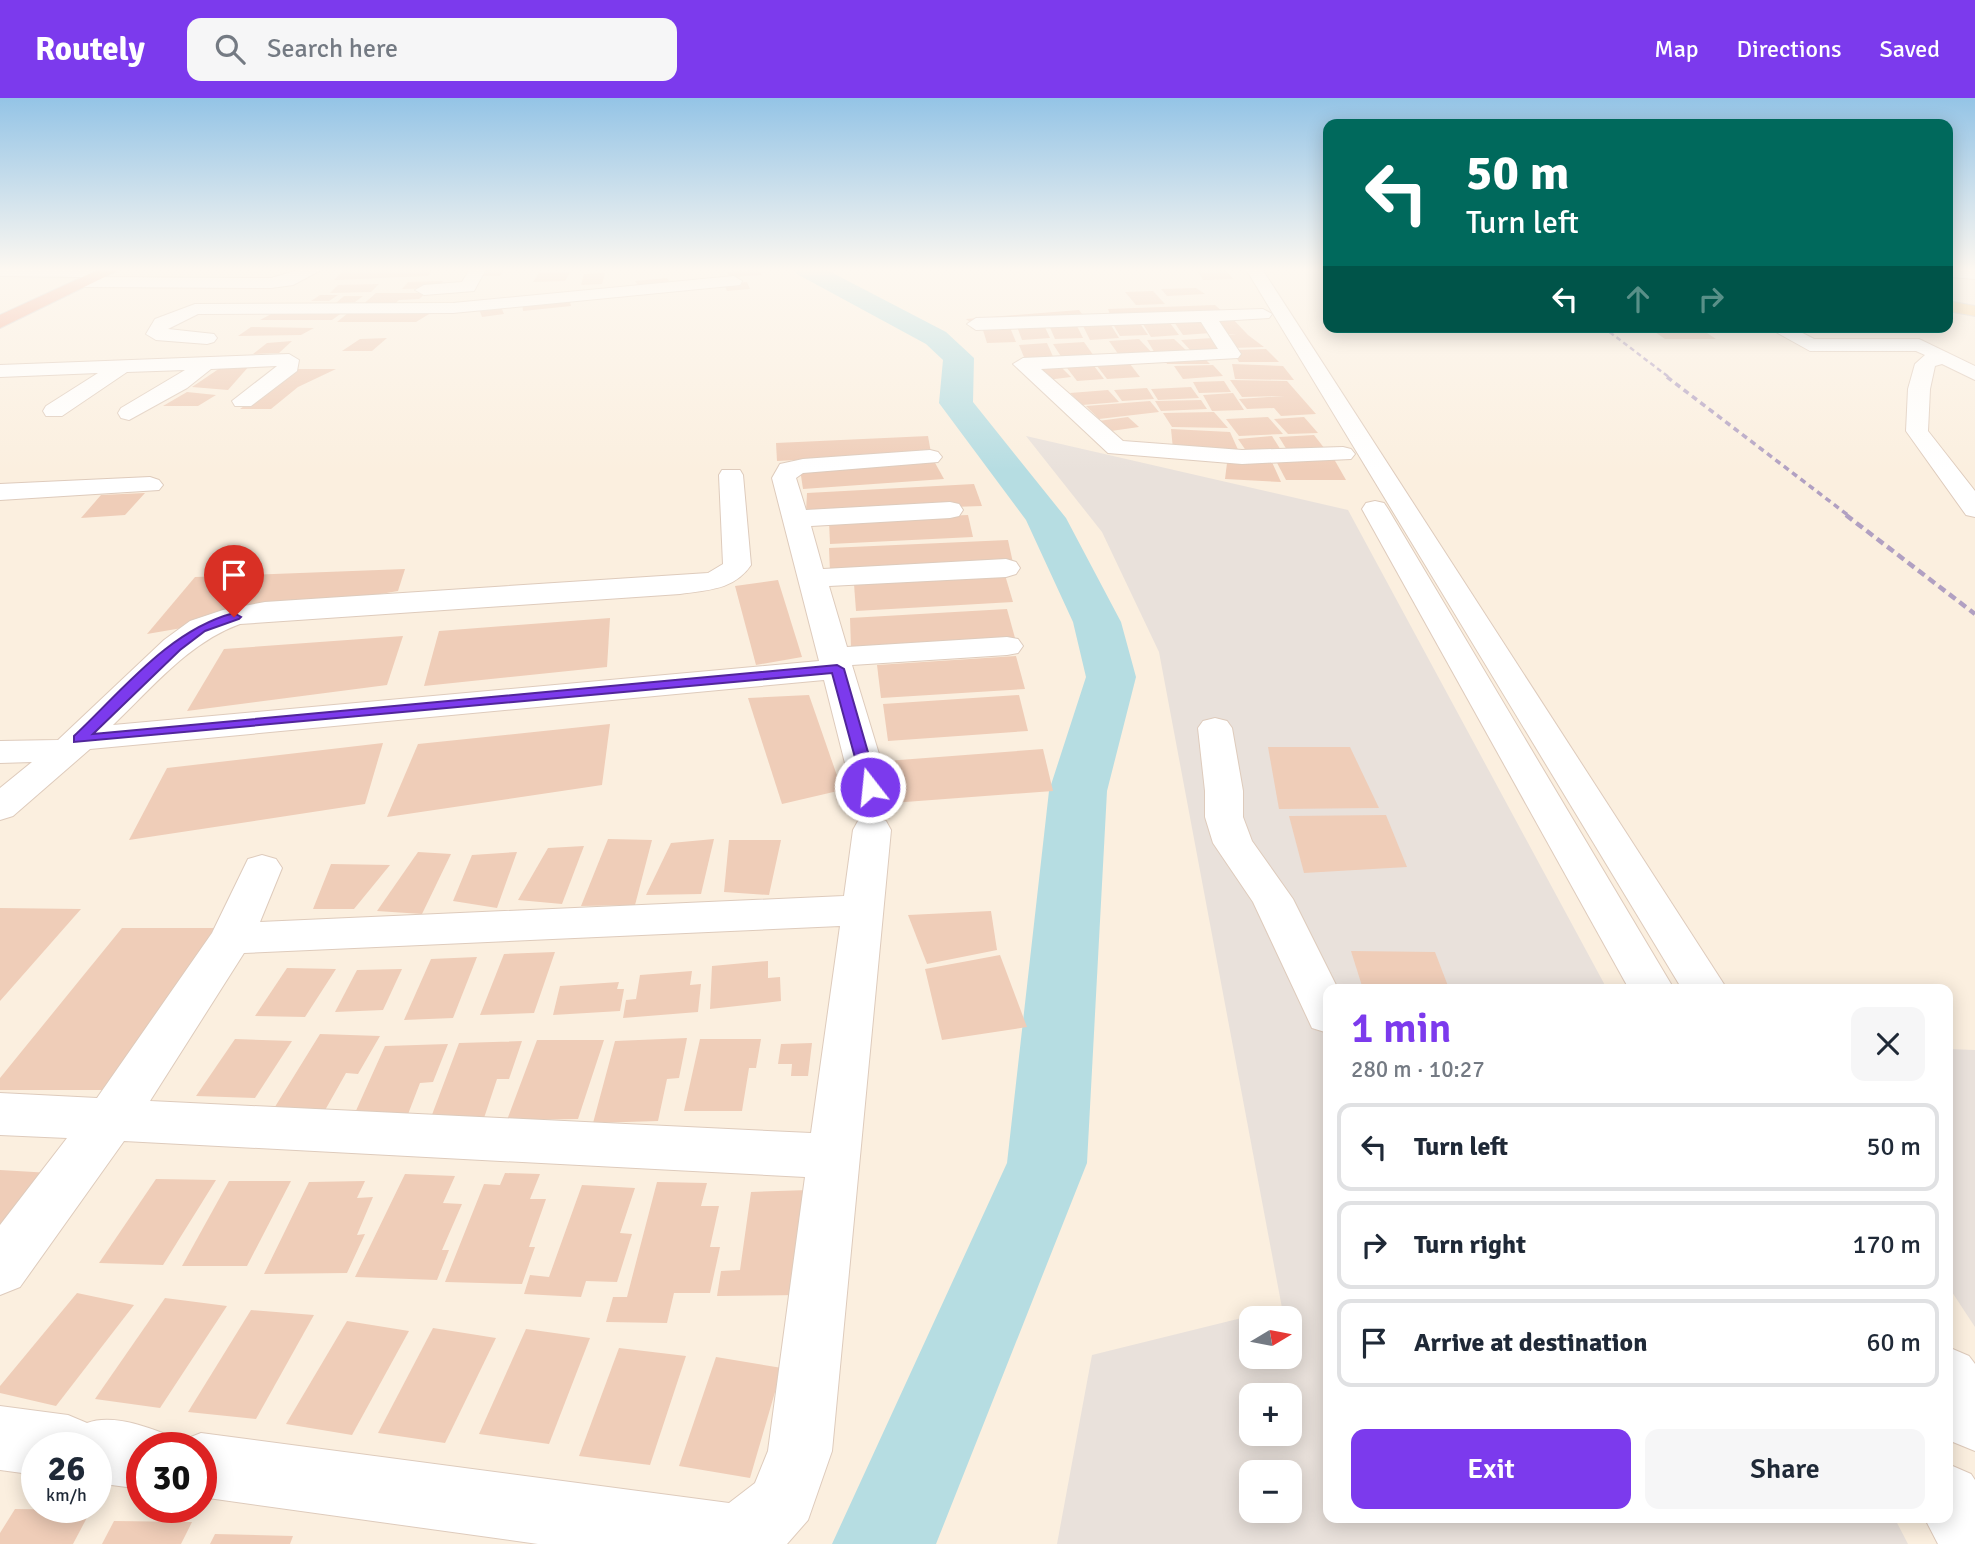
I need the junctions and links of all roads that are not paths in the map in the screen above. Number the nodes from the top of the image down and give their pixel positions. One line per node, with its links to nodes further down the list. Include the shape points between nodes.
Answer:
1 (188, 336): 10 (street)
2 (210, 336): 10 (street)
3 (1178, 336): 9 (street)
4 (1220, 336): 13 (street, via 1231,354)
5 (1276, 336): 27 (street)
6 (1296, 336): 47 (street)
7 (1794, 336): 12 (street, via 1810,345)
8 (1903, 336): 12 (street)
9 (1164, 337)
10 (207, 338): 17 (street)
11 (299, 345): 15 (street)
12 (1919, 345): 14 (street)
13 (1204, 354): 21 (street); 27 (street, via 1015,358 1115,448 1242,457)
14 (1944, 358): 22 (street); 32 (street, via 1925,364 1917,431)
15 (279, 359): 16 (street); 24 (street, via 289,360 290,367)
16 (209, 361): 17 (street); 26 (street)
17 (166, 363): 18 (street)
18 (124, 365): 19 (street); 25 (street)
19 (50, 369): 20 (street); 23 (street)
20 (0, 371)
21 (1226, 374)
22 (1975, 374)
23 (10, 391)
24 (243, 401)
25 (54, 411)
26 (129, 413)
27 (1343, 454): 46 (street)
28 (930, 457): 34 (street, via 789,469 784,478)
29 (731, 475): 40 (street, via 737,565 730,575 680,585 265,611 234,617 201,628 175,647)
30 (150, 485): 31 (street)
31 (0, 492)
32 (1975, 509)
33 (950, 510): 34 (street)
34 (796, 519): 36 (street)
35 (1006, 568): 36 (street)
36 (812, 578): 38 (street)
37 (1007, 646): 38 (street)
38 (836, 663): 40 (street); 44 (street, via 871,808)
39 (1215, 728): 48 (street, via 1224,817 1233,843 1272,899)
40 (73, 745): 41 (street); 42 (street)
41 (0, 752)
42 (0, 808)
43 (262, 868): 45 (street)
44 (863, 909): 45 (street); 51 (street)
45 (231, 938): 50 (street)
46 (1650, 984)
47 (1701, 984)
48 (1323, 1006)
49 (0, 1114): 50 (street)
50 (111, 1119): 51 (street); 52 (street)
51 (834, 1156): 57 (street, via 800,1451 783,1502 763,1524 729,1537)
52 (0, 1269)
53 (1953, 1385): 54 (street)
54 (1975, 1420)
55 (0, 1438): 56 (street)
56 (21, 1441)
57 (217, 1467)
58 (1953, 1506): 59 (street)
59 (1975, 1544)

